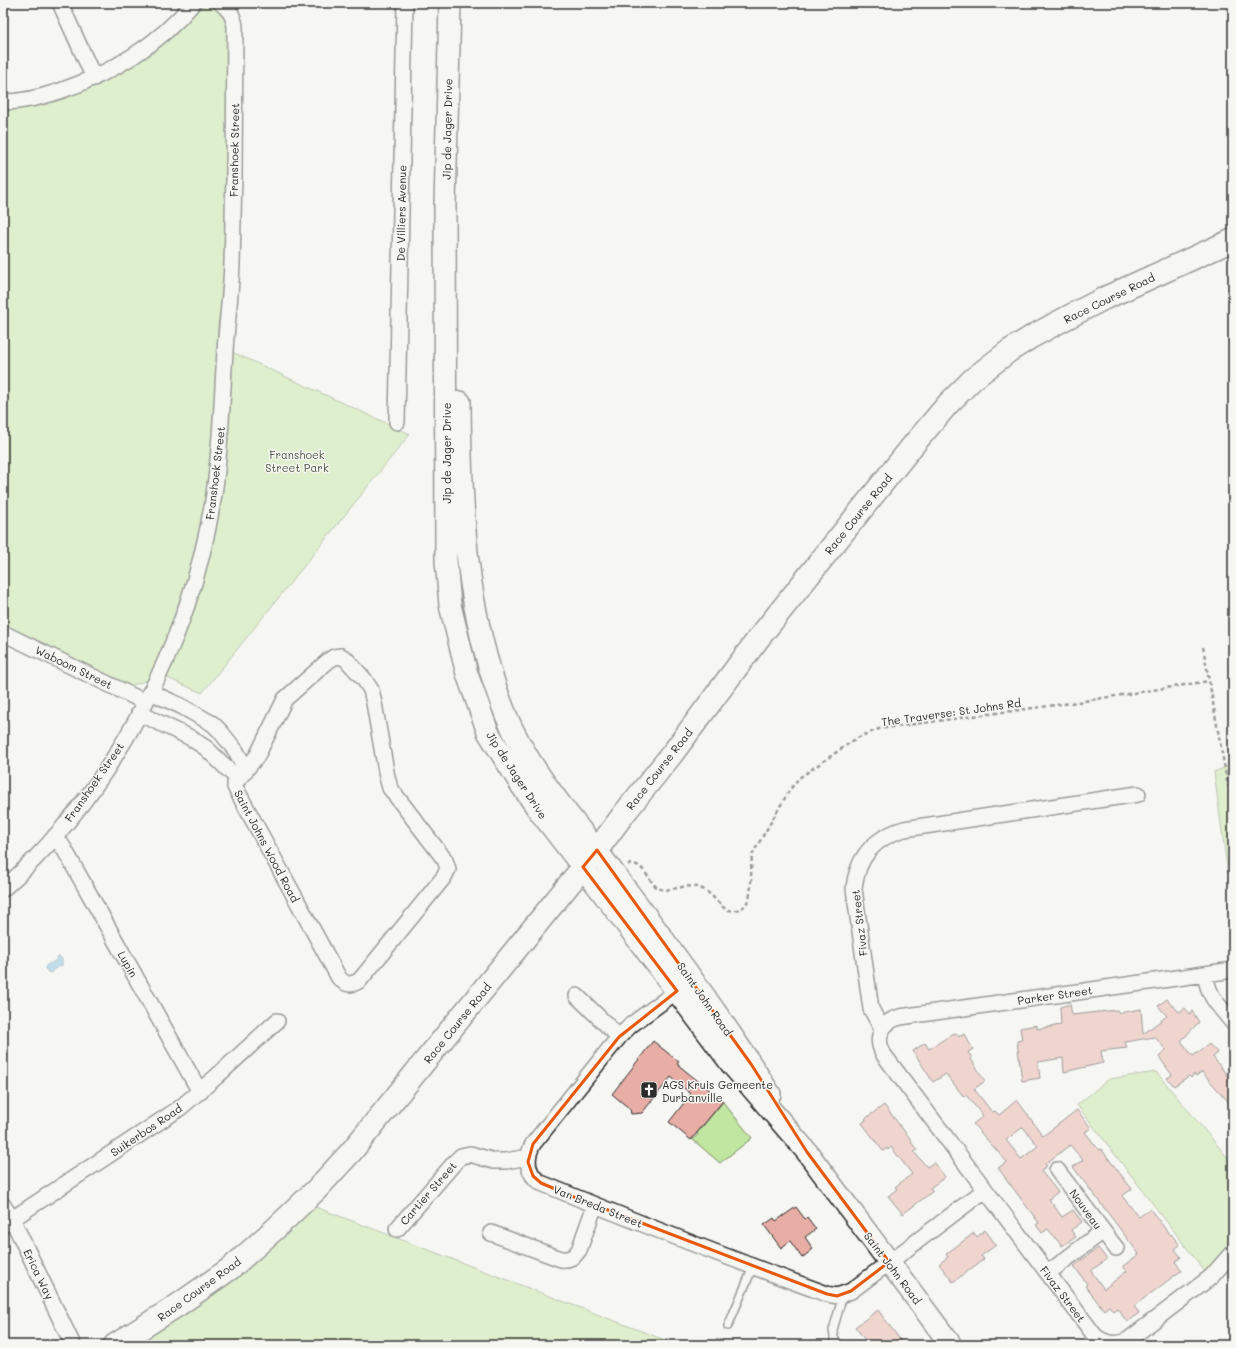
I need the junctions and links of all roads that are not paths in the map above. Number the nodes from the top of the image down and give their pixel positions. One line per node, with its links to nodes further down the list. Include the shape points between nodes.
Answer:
1 (60, 3): 7 (street)
2 (193, 3): 7 (street, via 147,46)
3 (221, 3): 12 (street, Franshoek Street, via 230,10 236,26 232,262 218,465 208,528 190,594 165,661)
4 (405, 3): 10 (street, De Villiers Avenue)
5 (450, 3): 17 (main road, Jip de Jager Drive, via 445,214 446,562 450,605 467,674 488,732 528,796)
6 (456, 3): 16 (main road, Jip de Jager Drive, via 461,466 471,586 478,624 506,716 529,759)
7 (94, 78): 8 (street, via 42,97)
8 (3, 102)
9 (1233, 240): 16 (main road, Race Course Road, via 1070,316 1015,348 973,380 948,404 914,444 758,639)
10 (397, 422)
11 (3, 633): 12 (street, Waboom Street)
12 (145, 702): 13 (street); 13 (street, via 181,706 213,724 236,751); 15 (street, Franshoek Street, via 105,770)
13 (242, 774): 13 (street, Saint Johns Wood Road, via 235,782 236,791 339,978 349,985 360,980 439,884 448,869 445,860 390,788 373,694 367,682 344,657 334,657 328,661 285,699 257,756)
14 (1138, 794): 25 (street, Fivaz Street, via 904,829 886,835 871,847 859,866 854,888 871,1009)
15 (55, 836): 18 (street, Franshoek Street); 27 (street, Lupin)
16 (597, 850): 17 (main road, Race Course Road); 28 (main road, Saint John Road, via 751,1064)
17 (583, 867): 21 (main road, Saint John Road); 46 (main road, Race Course Road, via 356,1146 316,1190 231,1268)
18 (3, 889)
19 (1233, 970): 20 (street, Parker Street)
20 (1205, 974): 24 (street, via 1211,996); 25 (street, Parker Street, via 900,1017 890,1021)
21 (677, 991): 26 (street); 28 (main road, Saint John Road, via 732,1066)
22 (577, 996): 26 (street)
23 (277, 1021): 27 (street, Suikerbos Road)
24 (1233, 1022)
25 (882, 1030): 31 (street, Fivaz Street, via 880,1043 884,1055)
26 (618, 1037): 29 (street, via 533,1144)
27 (200, 1092): 34 (street, Suikerbos Road, via 180,1108)
28 (806, 1152): 40 (main road, Saint John Road)
29 (528, 1157): 33 (street, Van Breda Street, via 533,1176 541,1183); 35 (street, Cartier Street, via 506,1161 470,1154 461,1156)
30 (1057, 1170): 36 (street, Nouveau)
31 (985, 1190): 40 (street); 42 (street, Fivaz Street)
32 (3, 1205): 34 (street, Erica Way)
33 (595, 1205): 37 (street, via 579,1250 571,1258 561,1259); 41 (street, Van Breda Street)
34 (8, 1222): 45 (street, Erica Way)
35 (397, 1229)
36 (1103, 1231): 38 (street); 42 (street, Nouveau)
37 (491, 1233)
38 (1116, 1248)
39 (1233, 1252): 42 (street, Fivaz Street, via 1211,1277 1128,1340 1116,1344 1105,1342 1095,1336)
40 (889, 1262): 43 (street); 48 (main road, Saint John Road)
41 (753, 1267): 43 (street, Van Breda Street, via 826,1294); 44 (lane)
42 (1048, 1273)
43 (843, 1295): 47 (lane, via 833,1330 834,1338)
44 (728, 1326)
45 (73, 1345)
46 (115, 1345)
47 (839, 1345)
48 (951, 1345)

